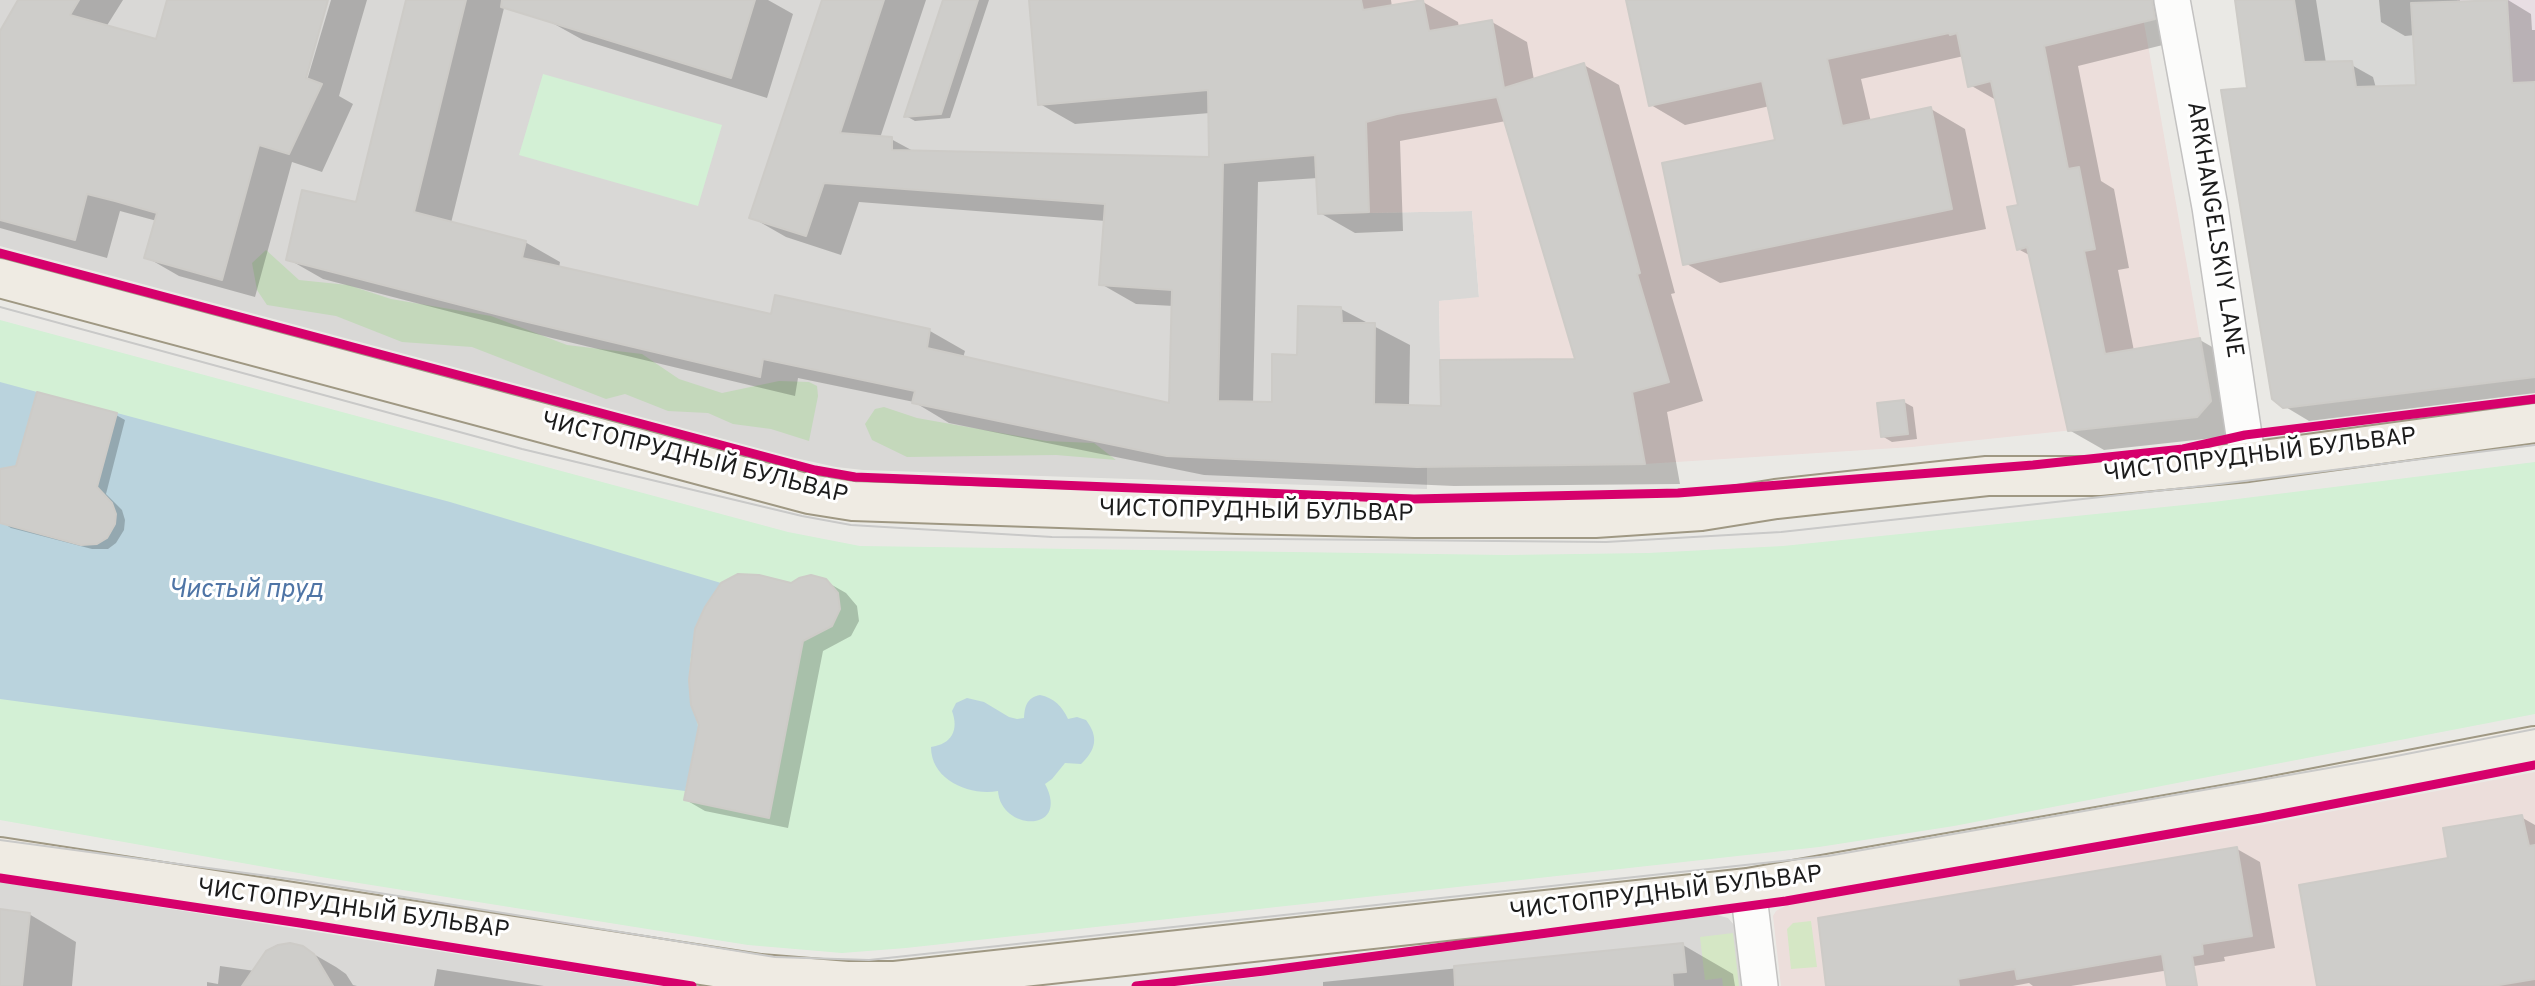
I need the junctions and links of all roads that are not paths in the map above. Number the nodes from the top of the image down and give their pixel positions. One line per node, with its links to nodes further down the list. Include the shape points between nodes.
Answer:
1 (2172, 0): 4 (street, ARKHANGELSKIY LANE, via 2210,207)
2 (0, 278): 4 (main road, ЧИСТОПРУДНЫЙ БУЛЬВАР, via 809,494 853,501 1251,515 1595,517 1701,511 1987,477 2099,476)
3 (2535, 423): 4 (main road, ЧИСТОПРУДНЫЙ БУЛЬВАР)
4 (2248, 461)
5 (2535, 746): 7 (main road, ЧИСТОПРУДНЫЙ БУЛЬВАР)
6 (0, 857): 7 (main road, ЧИСТОПРУДНЫЙ БУЛЬВАР, via 760,974 848,981 946,976)
7 (1748, 888): 8 (street)
8 (1760, 986)

